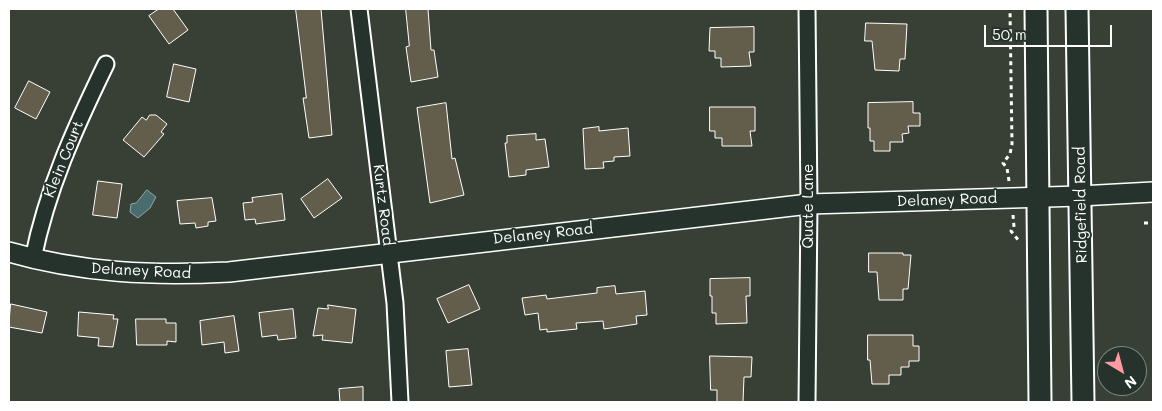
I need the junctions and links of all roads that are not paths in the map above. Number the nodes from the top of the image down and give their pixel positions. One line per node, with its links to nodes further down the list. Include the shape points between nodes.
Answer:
1 (359, 9): 11 (street, Kurtz Road)
2 (807, 9): 9 (street, Quate Lane)
3 (1036, 9): 8 (main road)
4 (1077, 9): 7 (main road, Ridgefield Road)
5 (106, 64): 12 (street, Klein Court, via 77,123 52,186)
6 (1153, 192): 7 (street, Delaney Road)
7 (1080, 196): 8 (street, Delaney Road); 16 (main road, Ridgefield Road)
8 (1038, 197): 9 (street, Delaney Road); 15 (main road)
9 (809, 204): 11 (street, Delaney Road); 14 (street, Quate Lane)
10 (9, 252): 12 (street, Delaney Road)
11 (389, 252): 12 (street, Delaney Road, via 188,274 107,271); 13 (street, Kurtz Road)
12 (33, 259)
13 (400, 402)
14 (807, 402)
15 (1040, 402)
16 (1083, 402)

